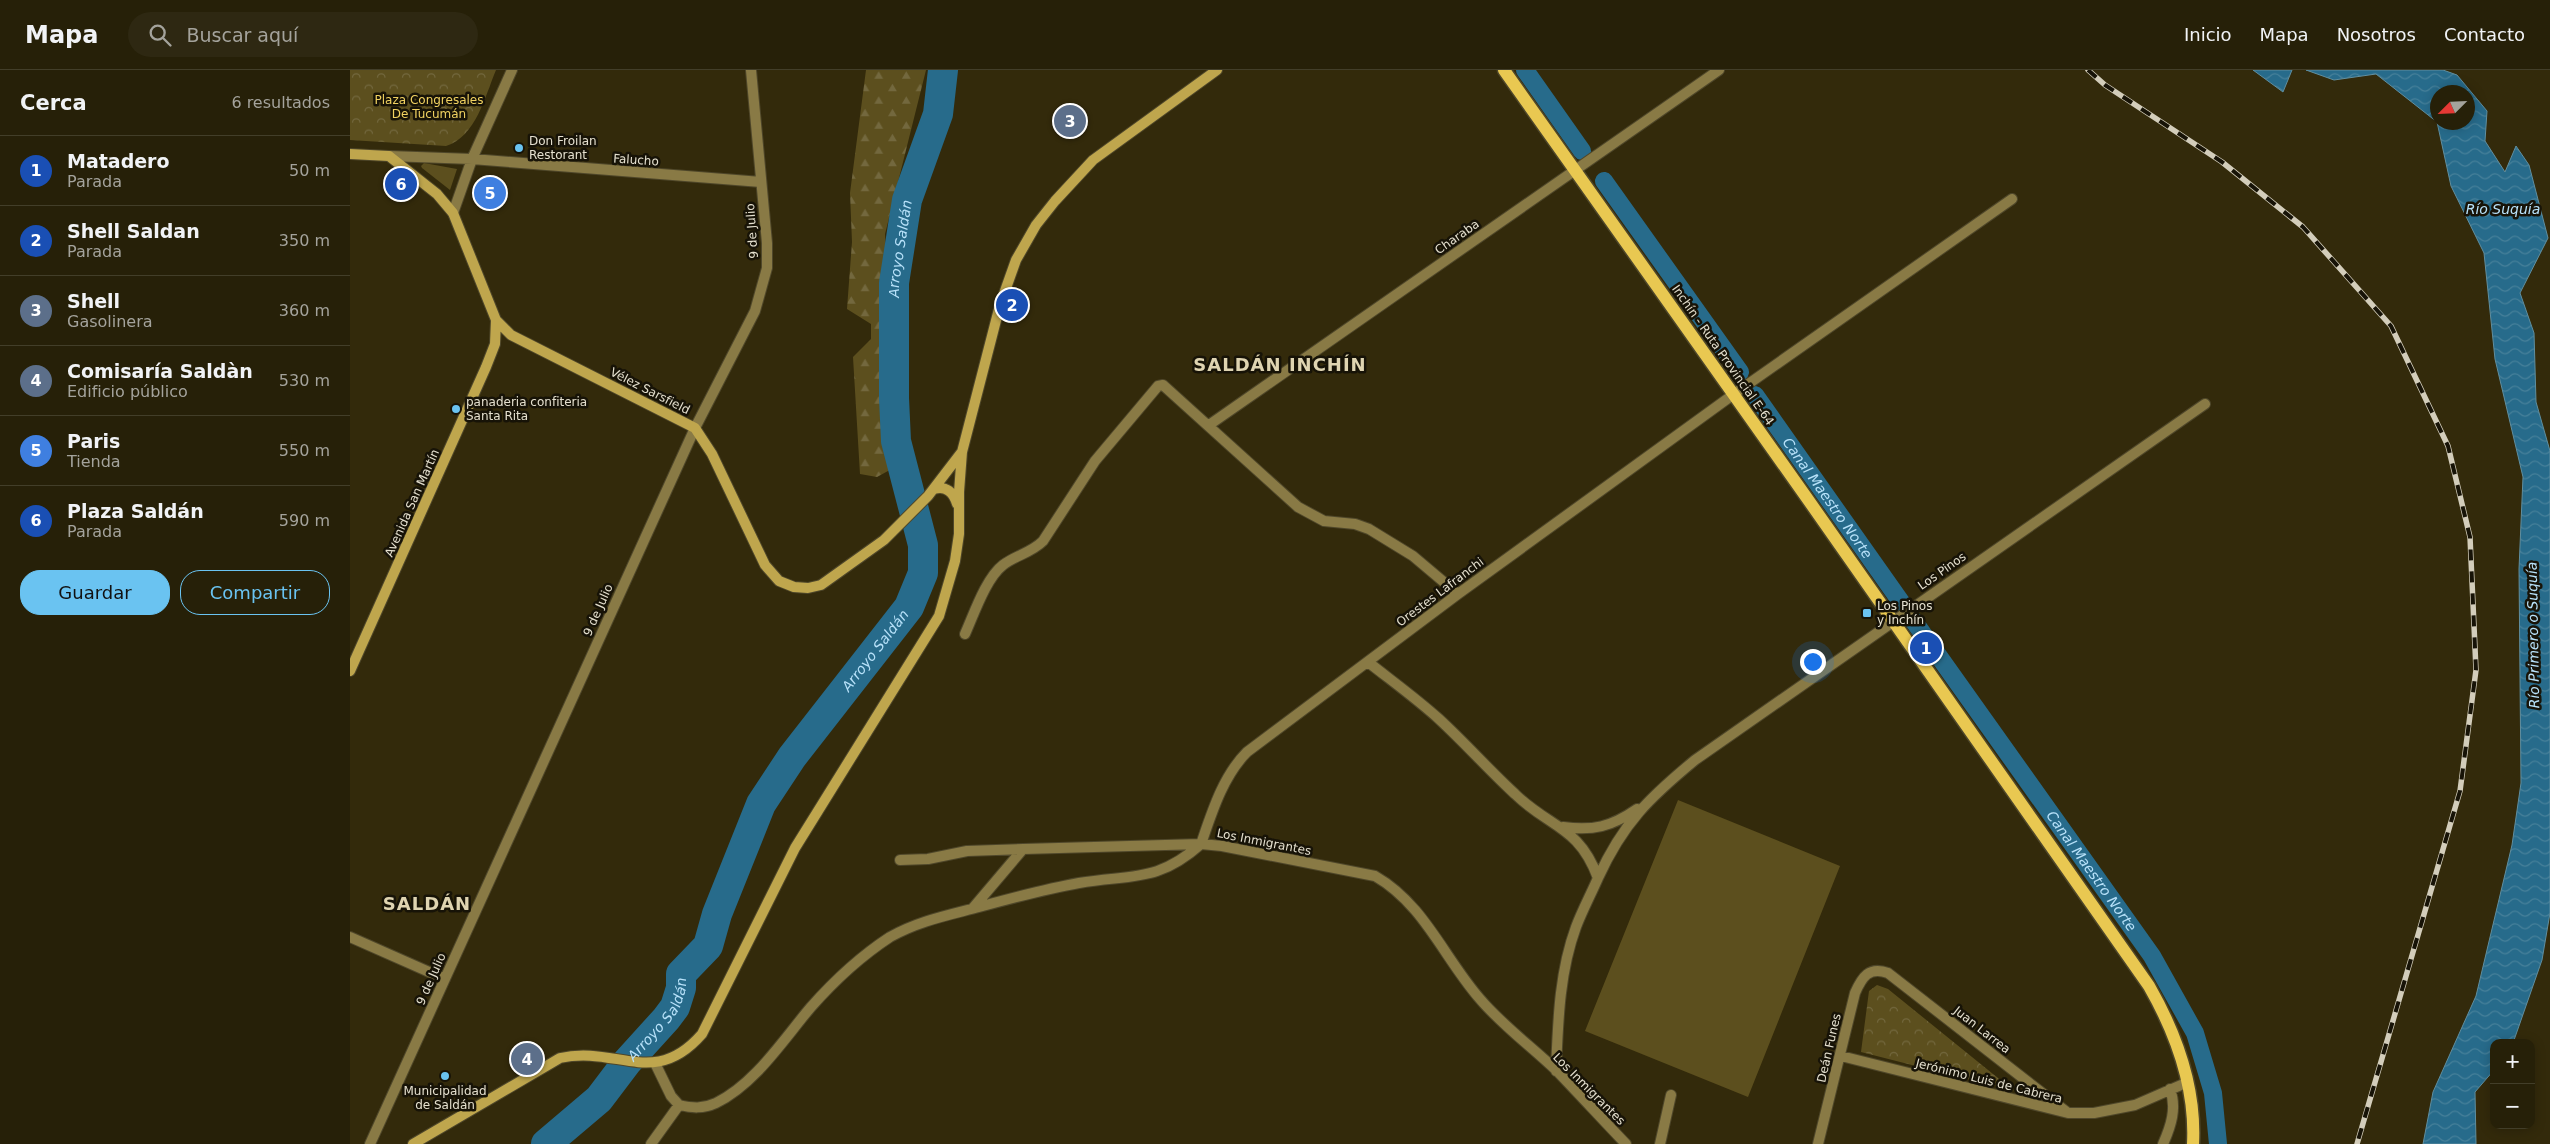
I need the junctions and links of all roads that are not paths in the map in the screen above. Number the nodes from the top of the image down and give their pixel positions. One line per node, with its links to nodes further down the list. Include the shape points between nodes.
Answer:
1 (512, 70): 8 (street)
2 (751, 70): 10 (street, 9 de Julio)
3 (1217, 70): 20 (main road, via 1093,160 1036,225 1016,260 1000,305)
4 (1504, 70): 9 (main road, Inchín - Ruta Provincial E-64)
5 (1720, 70): 9 (street, Charaba)
6 (350, 154): 7 (main road)
7 (389, 156): 8 (street, Falucho); 12 (main road, Vélez Sarsfield, via 424,182)
8 (472, 159): 10 (street, Falucho); 12 (street)
9 (1575, 170): 16 (main road, Inchín - Ruta Provincial E-64); 18 (street, Charaba)
10 (761, 182): 19 (street, 9 de Julio, via 767,243 763,286 755,311)
11 (2012, 199): 16 (street, Orestes Lafranchi)
12 (453, 213): 13 (main road, Vélez Sarsfield)
13 (496, 320): 14 (main road, Vélez Sarsfield); 15 (main road, Avenida San Martín)
14 (511, 335): 15 (main road); 19 (main road, Vélez Sarsfield)
15 (495, 344): 27 (main road, Avenida San Martín)
16 (1734, 394): 23 (street, Orestes Lafranchi); 24 (main road, Inchín - Ruta Provincial E-64)
17 (2205, 404): 24 (street, Los Pinos)
18 (1209, 425): 23 (street, via 1298,507 1324,521 1369,529 1413,556); 25 (street, via 1163,385 1158,386 1095,461 1043,541 1034,550 1002,566 992,578)
19 (695, 428): 21 (main road, Vélez Sarsfield, via 712,454 765,565 778,580 794,588 821,585 884,540); 37 (street, 9 de Julio)
20 (962, 452): 21 (main road, Vélez Sarsfield); 22 (main road)
21 (931, 492): 22 (main road, via 941,487 950,492)
22 (959, 510): 39 (main road, via 959,534 951,580 929,635 795,848 702,1034 678,1057)
23 (1458, 594): 26 (street, Orestes Lafranchi)
24 (1892, 620): 28 (street, Los Pinos, via 1695,760); 41 (main road, Inchín - Ruta Provincial E-64, via 2149,986 2174,1036)
25 (964, 634)
26 (1368, 662): 29 (street, via 1440,720 1516,796); 30 (street, Orestes Lafranchi, via 1240,759 1211,814)
27 (350, 671)
28 (1649, 800): 29 (street, Los Pinos, via 1622,819 1606,825 1585,830); 33 (street, Los Pinos, via 1621,833)
29 (1563, 827): 33 (street, via 1580,842 1591,858)
30 (1201, 844): 31 (street); 34 (street, Los Inmigrantes, via 1183,860 1150,874 1045,889); 40 (street, Los Inmigrantes, via 1346,869 1375,876 1390,884 1434,933 1480,1000)
31 (1023, 849): 32 (street, via 967,851 928,859); 34 (street)
32 (900, 860)
33 (1598, 878): 40 (street, Los Pinos, via 1576,928 1566,964 1559,1007)
34 (973, 908): 44 (street, Los Inmigrantes, via 911,926 871,950 827,990 746,1082 727,1097 699,1108)
35 (350, 937): 37 (street)
36 (1879, 970): 38 (street, Deán Funes, via 1868,972 1860,980); 45 (street, Juan Larrea, via 1888,973)
37 (444, 979): 46 (street, 9 de Julio)
38 (1840, 1056): 45 (street, Jerónimo Luis de Cabrera); 51 (street, Deán Funes)
39 (656, 1063): 44 (street, via 671,1096); 47 (main road, via 570,1055 552,1061)
40 (1556, 1071): 49 (street, Los Inmigrantes)
41 (2188, 1082): 42 (street, Jerónimo Luis de Cabrera); 53 (main road, Inchín - Ruta Provincial E-64)
42 (2170, 1089): 45 (street, Jerónimo Luis de Cabrera, via 2135,1105 2094,1113); 52 (street, via 2174,1106)
43 (1671, 1095): 50 (street)
44 (679, 1105): 48 (street)
45 (2068, 1113)
46 (370, 1144)
47 (413, 1144)
48 (651, 1144)
49 (1626, 1144)
50 (1660, 1144)
51 (1818, 1144)
52 (2163, 1144)
53 (2194, 1144)

